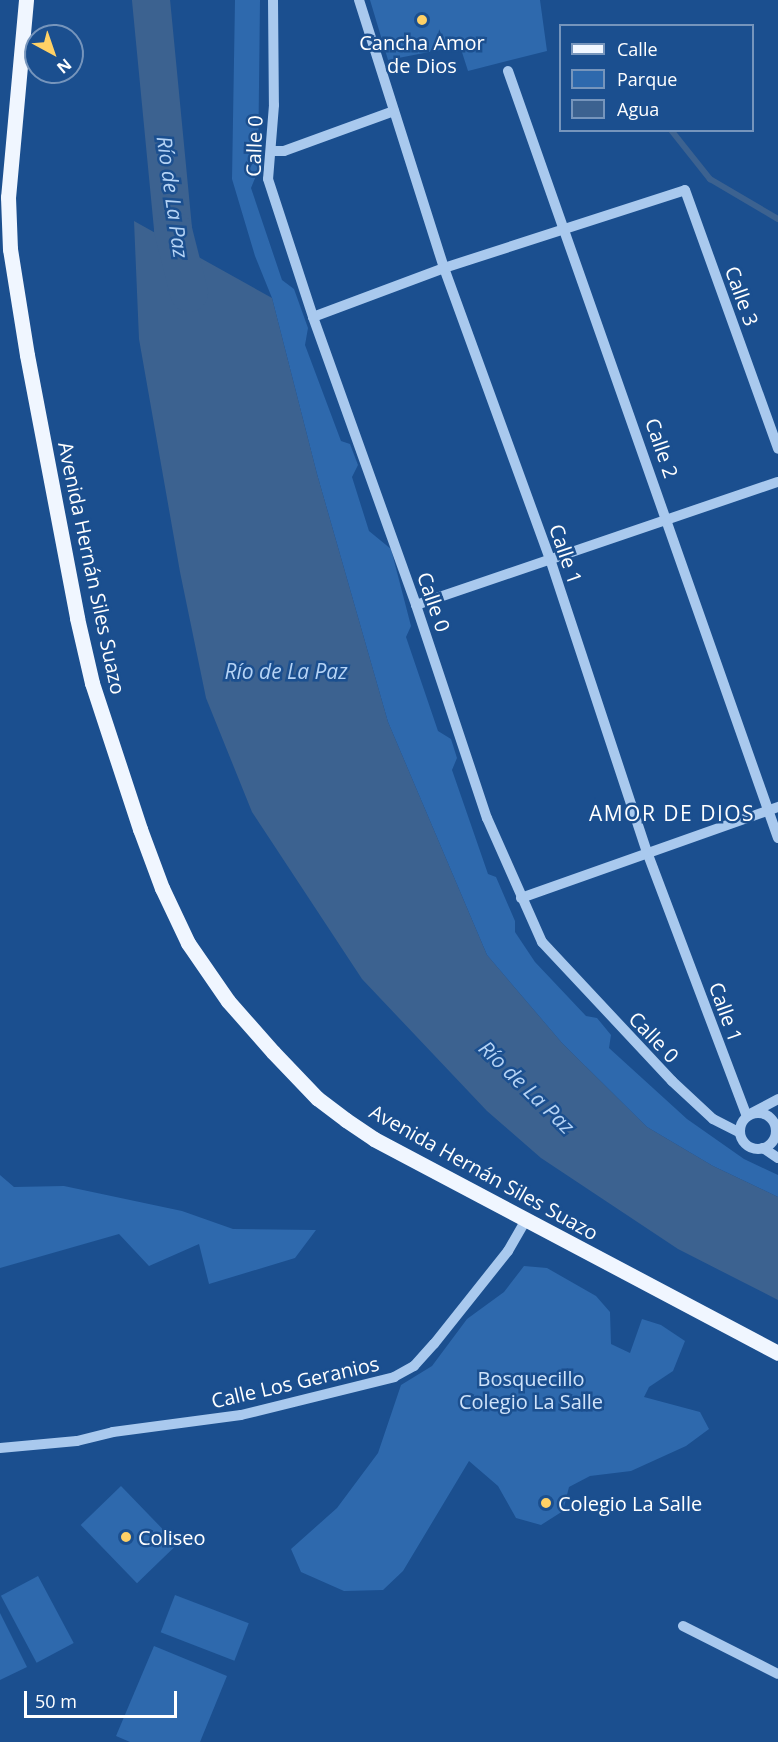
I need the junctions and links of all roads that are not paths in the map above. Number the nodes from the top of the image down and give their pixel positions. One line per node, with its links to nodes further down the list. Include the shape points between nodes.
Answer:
1 (26, 0): 25 (main road, Avenida Hernán Siles Suazo, via 8,197 10,249 77,618 112,748 162,888 188,944 228,1001 317,1098 375,1139)
2 (273, 0): 6 (street, Calle 0)
3 (359, 0): 5 (street, Calle 1)
4 (508, 71): 7 (street, Calle 2)
5 (394, 111): 6 (street, via 284,151); 8 (street, Calle 1)
6 (271, 151): 9 (street, Calle 0, via 268,179)
7 (566, 229): 8 (street); 10 (street, Calle 3, via 685,190); 12 (street, Calle 2)
8 (444, 268): 9 (street); 13 (street, Calle 1)
9 (313, 317): 14 (street, Calle 0)
10 (778, 449)
11 (778, 482): 12 (street)
12 (668, 519): 13 (street); 15 (street, Calle 2)
13 (550, 559): 14 (street); 17 (street, Calle 1)
14 (416, 605): 18 (street, Calle 0, via 487,818)
15 (773, 809): 16 (street, Calle 2); 17 (street)
16 (778, 838)
17 (647, 852): 18 (street); 20 (street, Calle 1)
18 (521, 898): 21 (street, Calle 0, via 542,942 612,1020 713,1119)
19 (778, 1100): 20 (street)
20 (749, 1115): 21 (street, via 742,1121); 22 (street, via 768,1116)
21 (740, 1133): 23 (street, via 745,1144)
22 (777, 1135): 23 (street)
23 (763, 1148): 24 (street)
24 (778, 1158)
25 (526, 1220): 26 (main road, Avenida Hernán Siles Suazo); 27 (street, Calle Los Geranios, via 508,1251 434,1344 414,1366 394,1377 241,1415)
26 (778, 1353)
27 (0, 1449)
28 (683, 1626): 29 (street)
29 (778, 1674)

